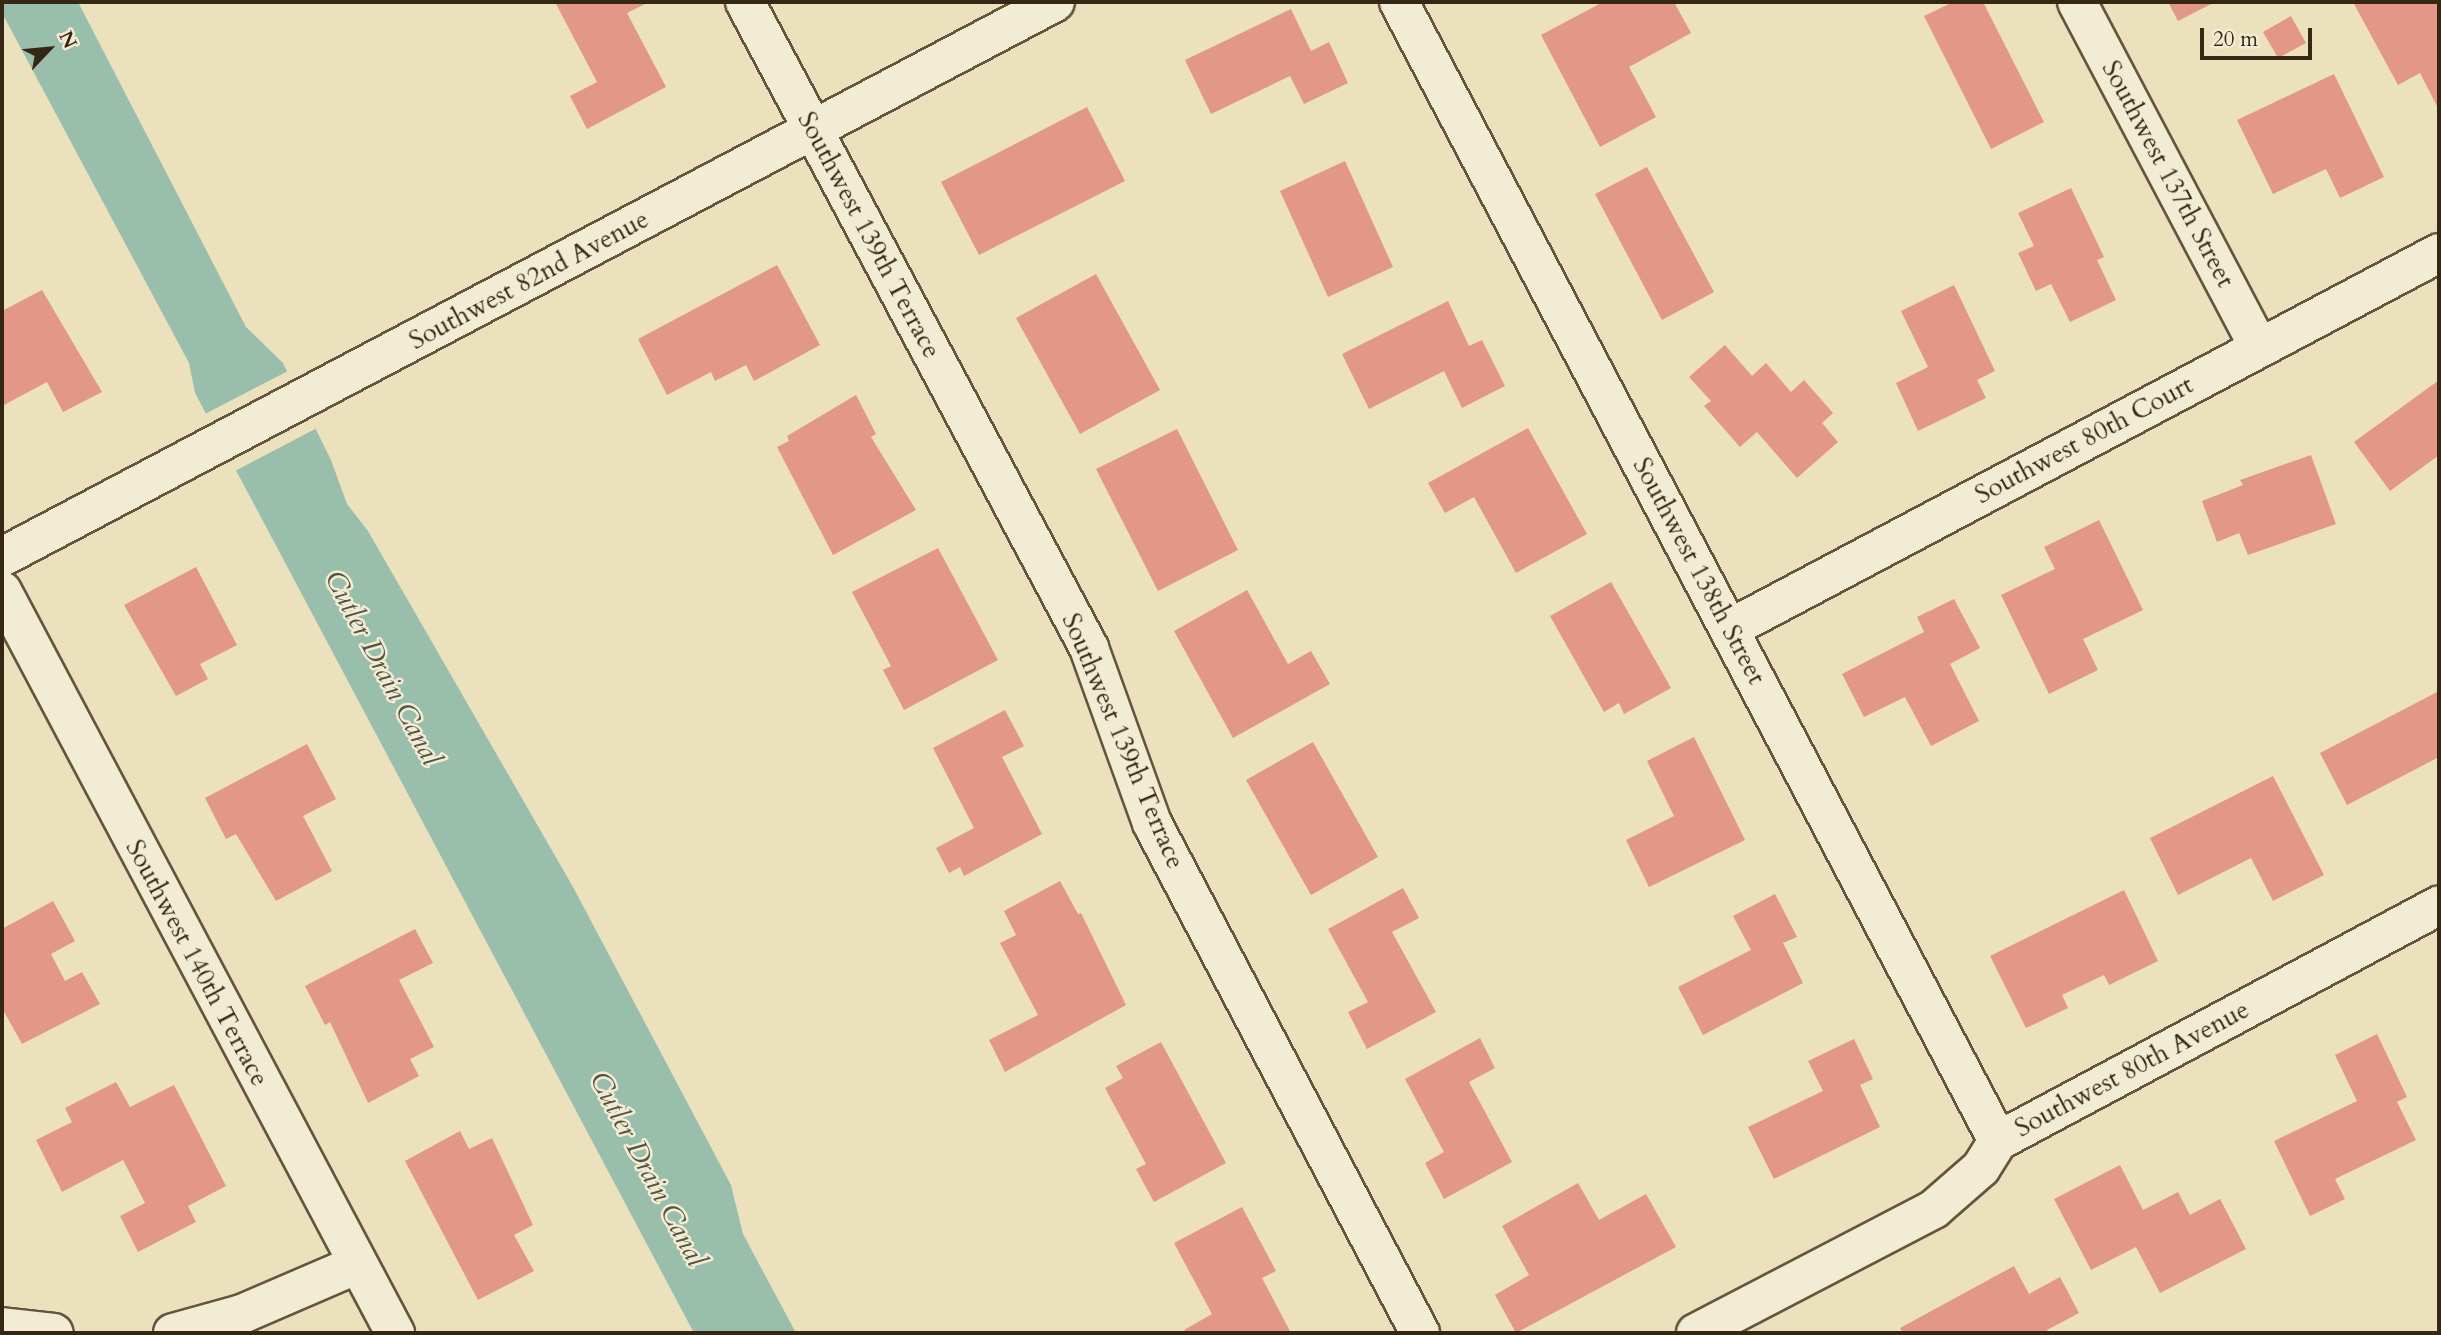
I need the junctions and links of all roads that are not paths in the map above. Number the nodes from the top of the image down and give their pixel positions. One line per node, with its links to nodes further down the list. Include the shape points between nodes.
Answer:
1 (745, 2): 5 (street, Southwest 139th Terrace)
2 (1055, 2): 5 (street, Southwest 82nd Avenue)
3 (1399, 2): 10 (street, Southwest 138th Street)
4 (2077, 2): 7 (street, Southwest 137th Street)
5 (813, 131): 8 (street, Southwest 82nd Avenue); 18 (street, Southwest 139th Terrace, via 1089,648 1152,823)
6 (2439, 253): 7 (street, Southwest 80th Court)
7 (2259, 347): 10 (street, Southwest 80th Court)
8 (2, 557)
9 (2, 591): 13 (street, Southwest 140th Terrace)
10 (1729, 629): 12 (street, Southwest 138th Street)
11 (2439, 906): 12 (street, Southwest 80th Avenue)
12 (1997, 1141): 19 (street, Southwest 80th Avenue, via 1981,1168 1934,1209)
13 (358, 1264): 16 (street, via 254,1310); 17 (street, Southwest 140th Terrace)
14 (2, 1327): 15 (street)
15 (54, 1333)
16 (173, 1333)
17 (394, 1333)
18 (1420, 1333)
19 (1696, 1333)

